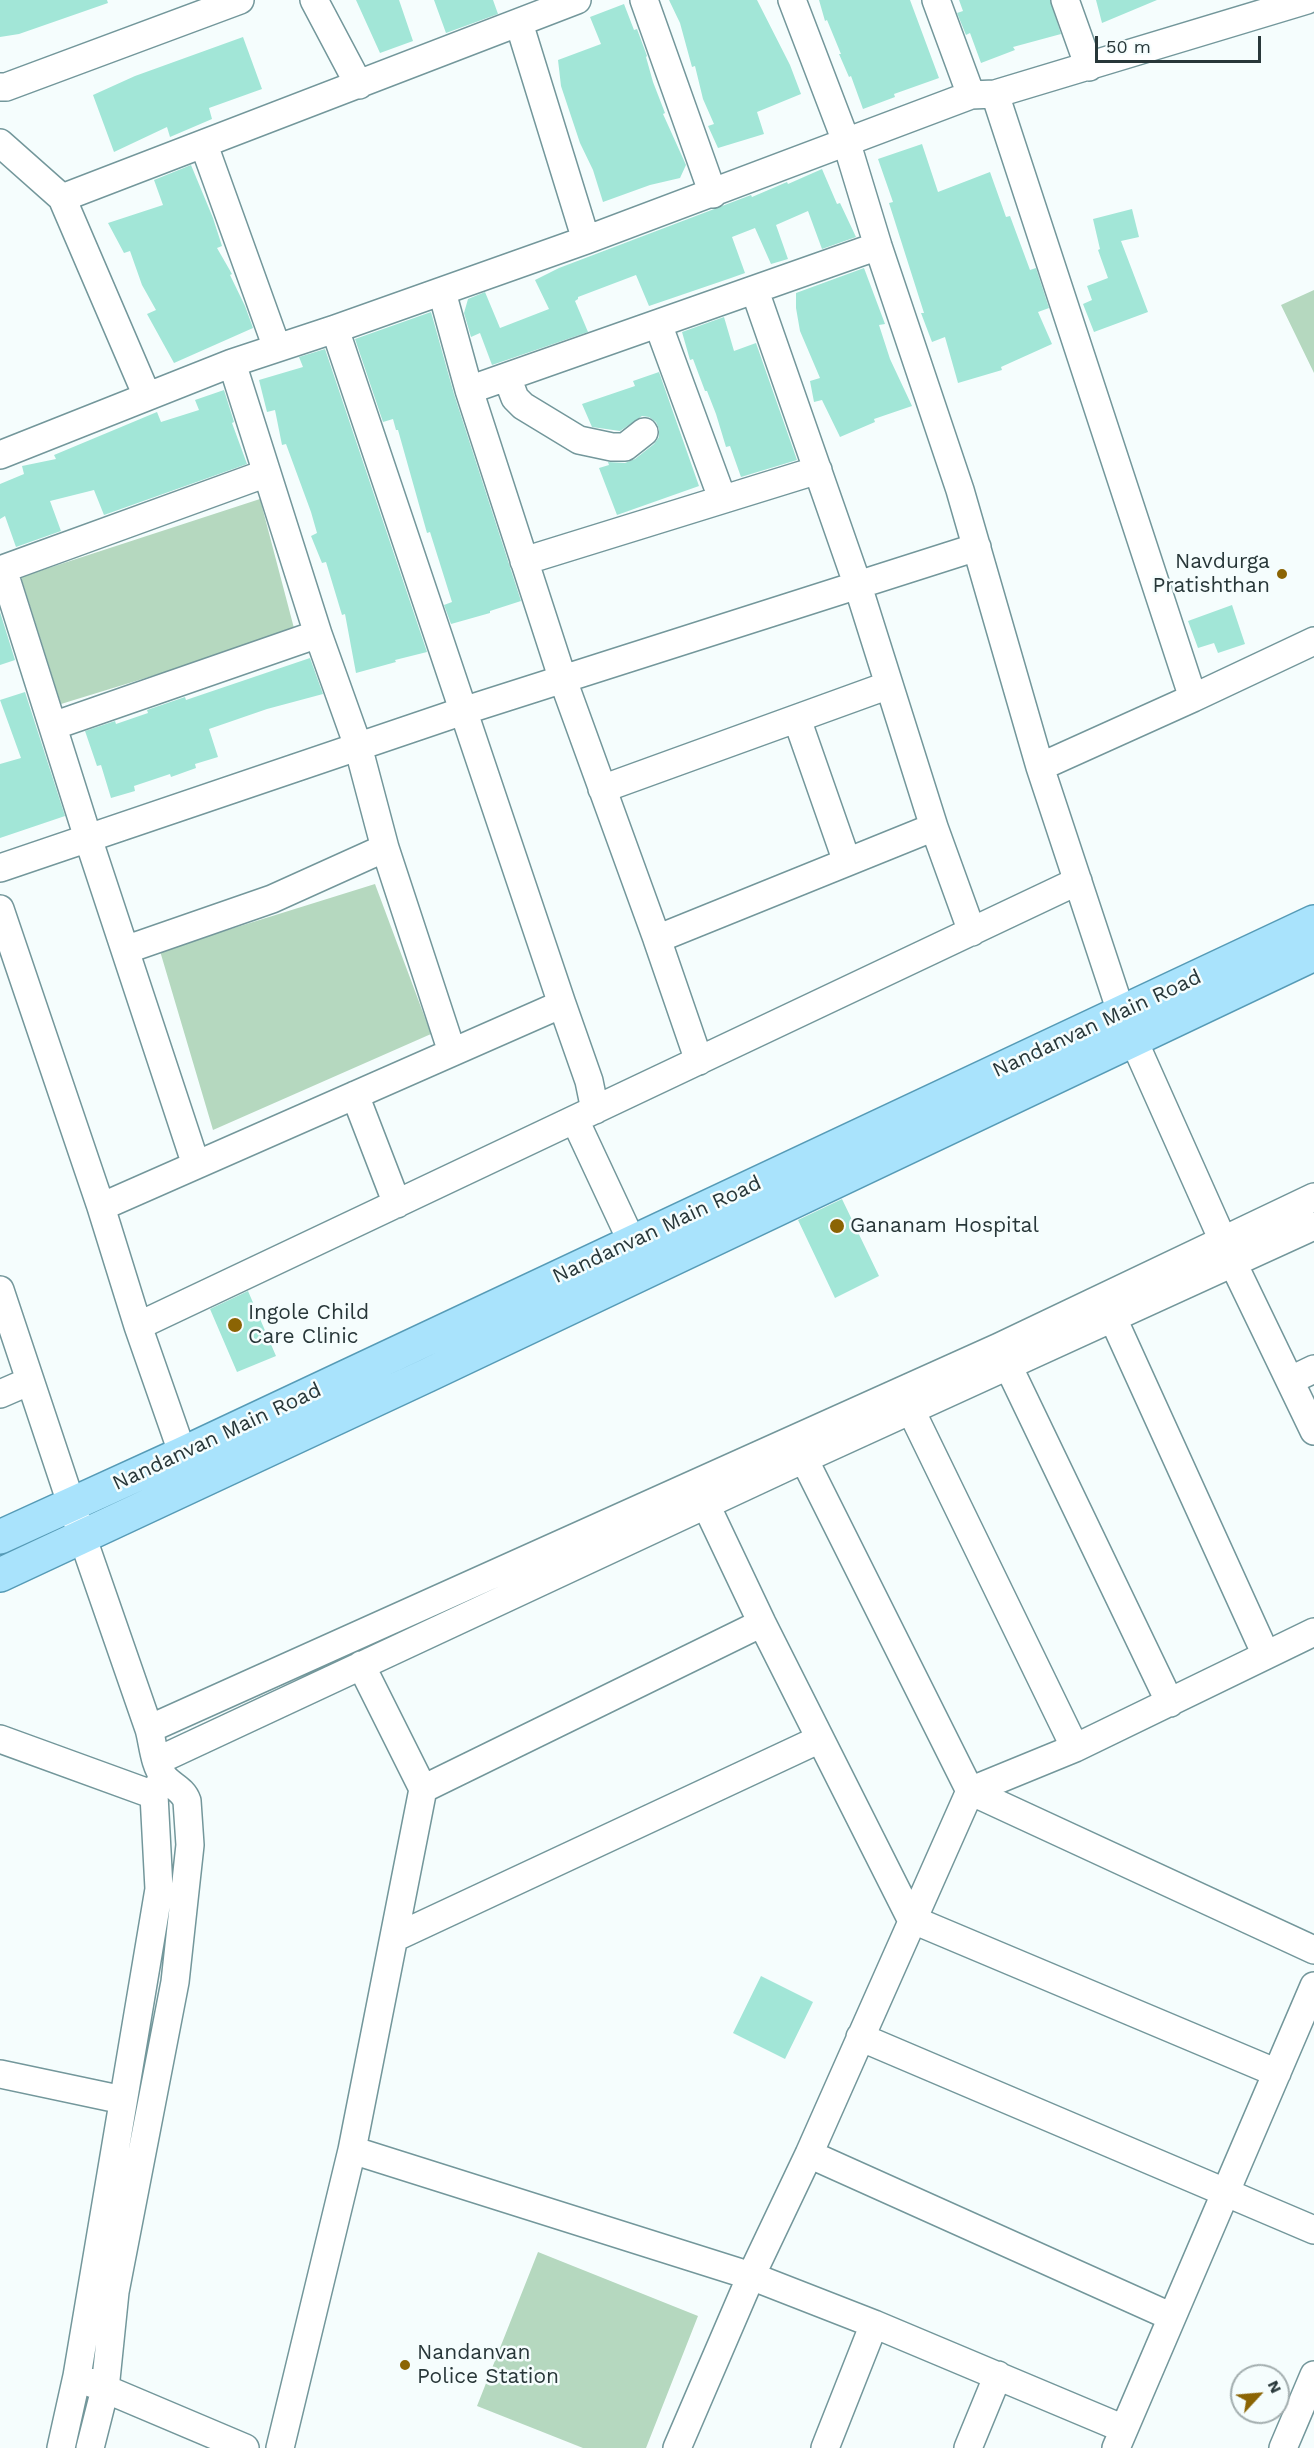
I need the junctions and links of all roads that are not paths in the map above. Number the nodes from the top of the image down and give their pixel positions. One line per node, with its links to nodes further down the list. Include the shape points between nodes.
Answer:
1 (240, 0): 12 (street)
2 (314, 0): 11 (street)
3 (577, 0): 9 (street)
4 (644, 0): 17 (street)
5 (792, 0): 15 (street)
6 (936, 0): 13 (street)
7 (1065, 0): 10 (street)
8 (1307, 0): 10 (street)
9 (519, 23): 11 (street); 19 (street)
10 (1089, 67): 13 (street)
11 (359, 86): 16 (street)
12 (0, 87)
13 (983, 95): 15 (street); 43 (street)
14 (0, 143): 18 (street)
15 (847, 144): 17 (street); 20 (street)
16 (204, 145): 18 (street); 25 (street)
17 (713, 194): 19 (street)
18 (62, 198): 29 (street)
19 (586, 240): 22 (street)
20 (878, 246): 21 (street); 35 (street)
21 (755, 291): 23 (street); 32 (street)
22 (442, 292): 24 (street); 28 (street)
23 (658, 324): 27 (street); 34 (street)
24 (335, 329): 25 (street); 44 (street)
25 (277, 348): 26 (street)
26 (231, 363): 29 (street); 33 (street)
27 (507, 377): 28 (street); 30 (street, via 515,398 524,406 579,440 625,447)
28 (469, 390): 36 (street)
29 (147, 396): 31 (street)
30 (644, 432)
31 (0, 455)
32 (818, 470): 34 (street); 38 (street)
33 (267, 473): 37 (street); 39 (street)
34 (722, 498): 36 (street)
35 (977, 547): 38 (street); 48 (street)
36 (524, 561): 41 (street)
37 (2, 570): 46 (street)
38 (858, 586): 41 (street); 42 (street)
39 (318, 634): 46 (street); 47 (street)
40 (1314, 641): 43 (street)
41 (563, 680): 44 (street); 49 (street)
42 (889, 685): 45 (street); 50 (street)
43 (1193, 698): 48 (street)
44 (464, 711): 47 (street); 62 (street)
45 (797, 719): 49 (street); 53 (street)
46 (53, 726): 51 (street)
47 (358, 746): 51 (street); 52 (street)
48 (1040, 767): 55 (street)
49 (603, 789): 59 (street)
50 (934, 827): 53 (street); 58 (street)
51 (88, 838): 54 (street); 60 (street)
52 (385, 848): 60 (street, via 272,899); 64 (street)
53 (847, 862): 59 (street)
54 (0, 867)
55 (1078, 881): 58 (street); 63 (street)
56 (0, 909): 71 (street)
57 (1314, 922): 63 (main road, Nandanvan Main Road)
58 (972, 932): 65 (street)
59 (657, 939): 65 (street)
60 (125, 950): 68 (street)
61 (1314, 954): 63 (main road)
62 (562, 1004): 64 (street); 67 (street, via 589,1081)
63 (1126, 1026): 73 (main road, Nandanvan Main Road); 74 (street); 86 (main road, via 428,1375)
64 (452, 1052): 66 (street)
65 (699, 1061): 67 (street)
66 (355, 1095): 68 (street); 70 (street)
67 (585, 1115): 70 (street); 73 (street)
68 (196, 1165): 71 (street)
69 (1314, 1197): 74 (street)
70 (398, 1204): 77 (street)
71 (101, 1207): 77 (street)
72 (1314, 1226): 74 (street)
73 (632, 1242): 84 (main road, Nandanvan Main Road)
74 (1228, 1252): 76 (street); 79 (street)
75 (0, 1290): 80 (street)
76 (1108, 1308): 78 (street); 94 (street)
77 (138, 1326): 84 (street)
78 (1004, 1357): 82 (street); 96 (street)
79 (1302, 1374): 83 (street)
80 (30, 1381): 81 (street); 87 (street)
81 (0, 1394)
82 (907, 1401): 85 (street); 97 (street); 100 (street)
83 (1314, 1431)
84 (182, 1454): 86 (street); 87 (main road, Nandanvan Main Road)
85 (804, 1459): 88 (street); 103 (street)
86 (193, 1484): 89 (main road)
87 (72, 1504): 89 (street); 90 (main road, Nandanvan Main Road)
88 (706, 1505): 92 (street); 95 (street)
89 (82, 1536): 91 (main road); 97 (street)
90 (0, 1537)
91 (0, 1575)
92 (762, 1623): 99 (street); 102 (street)
93 (1314, 1632): 94 (street)
94 (1266, 1654): 96 (street)
95 (361, 1665): 101 (street); 102 (street)
96 (1170, 1703): 100 (street)
97 (149, 1729): 101 (street)
98 (0, 1739): 101 (street)
99 (820, 1739): 104 (street); 105 (street)
100 (1075, 1748): 103 (street)
101 (158, 1778): 111 (street, via 159,1889); 122 (street, via 185,1794 190,1845 188,1876 175,1982 115,2292)
102 (423, 1789): 105 (street)
103 (970, 1791): 104 (street); 106 (street)
104 (911, 1919): 108 (street); 109 (street)
105 (394, 1938): 112 (street)
106 (1314, 1950)
107 (1314, 1986): 109 (street)
108 (861, 2037): 113 (street); 114 (street)
109 (1276, 2073): 114 (street)
110 (0, 2074): 111 (street)
111 (123, 2100): 121 (street)
112 (352, 2150): 116 (street); 127 (street)
113 (809, 2154): 116 (street); 117 (street)
114 (1225, 2193): 115 (street); 117 (street)
115 (1314, 2230)
116 (751, 2276): 118 (street); 128 (street)
117 (1172, 2317): 123 (street)
118 (874, 2324): 119 (street); 129 (street)
119 (998, 2375): 123 (street); 130 (street)
120 (1314, 2375): 131 (street)
121 (77, 2376): 122 (street); 124 (street)
122 (105, 2389): 125 (street); 126 (street)
123 (1120, 2439)
124 (61, 2448)
125 (90, 2448)
126 (245, 2448)
127 (280, 2448)
128 (676, 2448)
129 (825, 2448)
130 (968, 2448)
131 (1283, 2448)

